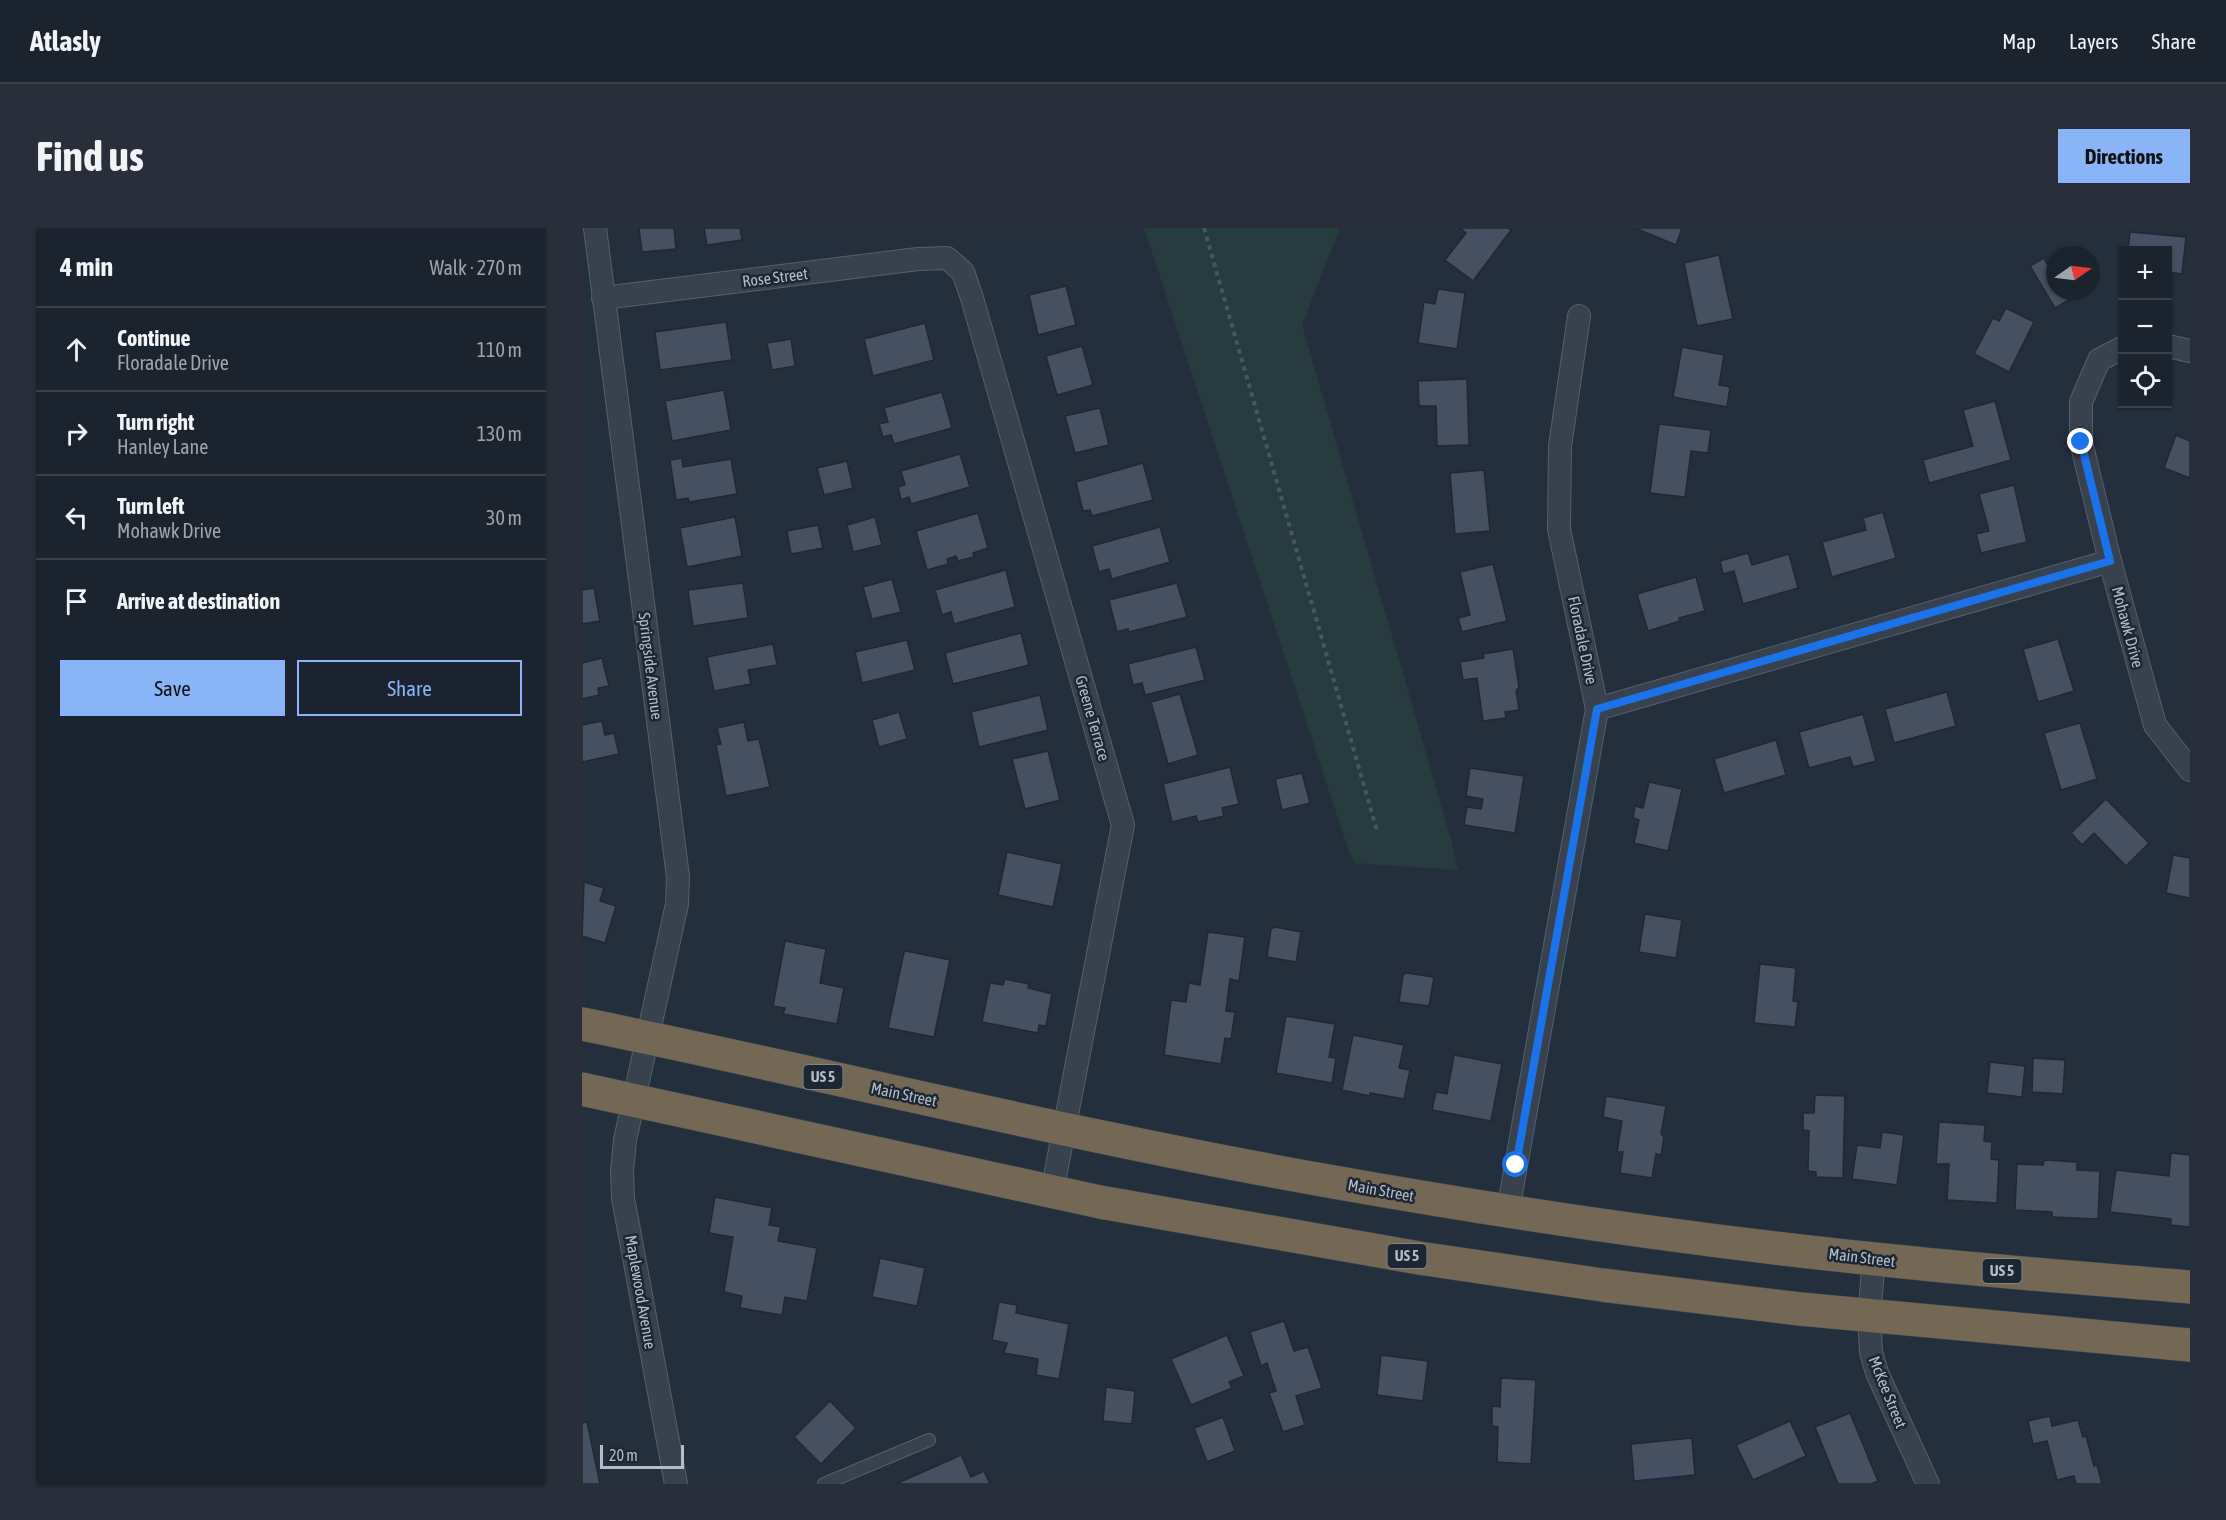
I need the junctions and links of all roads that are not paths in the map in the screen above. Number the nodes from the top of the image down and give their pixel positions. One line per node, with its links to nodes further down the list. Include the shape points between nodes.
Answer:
1 (595, 228): 3 (street, Springside Avenue)
2 (947, 258): 3 (street, Rose Street); 15 (street, Greene Terrace, via 963,272 972,298 1123,825)
3 (603, 298): 12 (street, Springside Avenue, via 678,877 677,904)
4 (1579, 316): 9 (street, Floradale Drive, via 1560,446 1559,529)
5 (2172, 347): 7 (street)
6 (2118, 350): 8 (street, Mohawk Drive, via 2099,360 2080,402 2081,442)
7 (2190, 351)
8 (2110, 561): 9 (street); 10 (street, Mohawk Drive, via 2155,725)
9 (1597, 709): 17 (street, Floradale Drive)
10 (2190, 770)
11 (582, 1024): 12 (highway, Main Street / US 5)
12 (648, 1038): 14 (street, Springside Avenue); 15 (highway, Main Street / US 5)
13 (582, 1089): 14 (highway, US 5)
14 (633, 1100): 16 (highway, US 5); 23 (street, Maplewood Avenue, via 625,1140 623,1198)
15 (1065, 1130): 16 (street, Greene Terrace); 17 (highway, Main Street / US 5, via 1294,1175)
16 (1053, 1192): 20 (highway, US 5, via 1258,1231 1493,1269)
17 (1508, 1211): 18 (highway, Main Street / US 5)
18 (1874, 1259): 19 (highway, Main Street / US 5); 20 (street, McKee Street)
19 (2190, 1287)
20 (1869, 1317): 21 (highway, US 5); 25 (street, McKee Street, via 1873,1363)
21 (2190, 1345)
22 (929, 1440): 24 (lane)
23 (676, 1484)
24 (824, 1484)
25 (1928, 1484)

